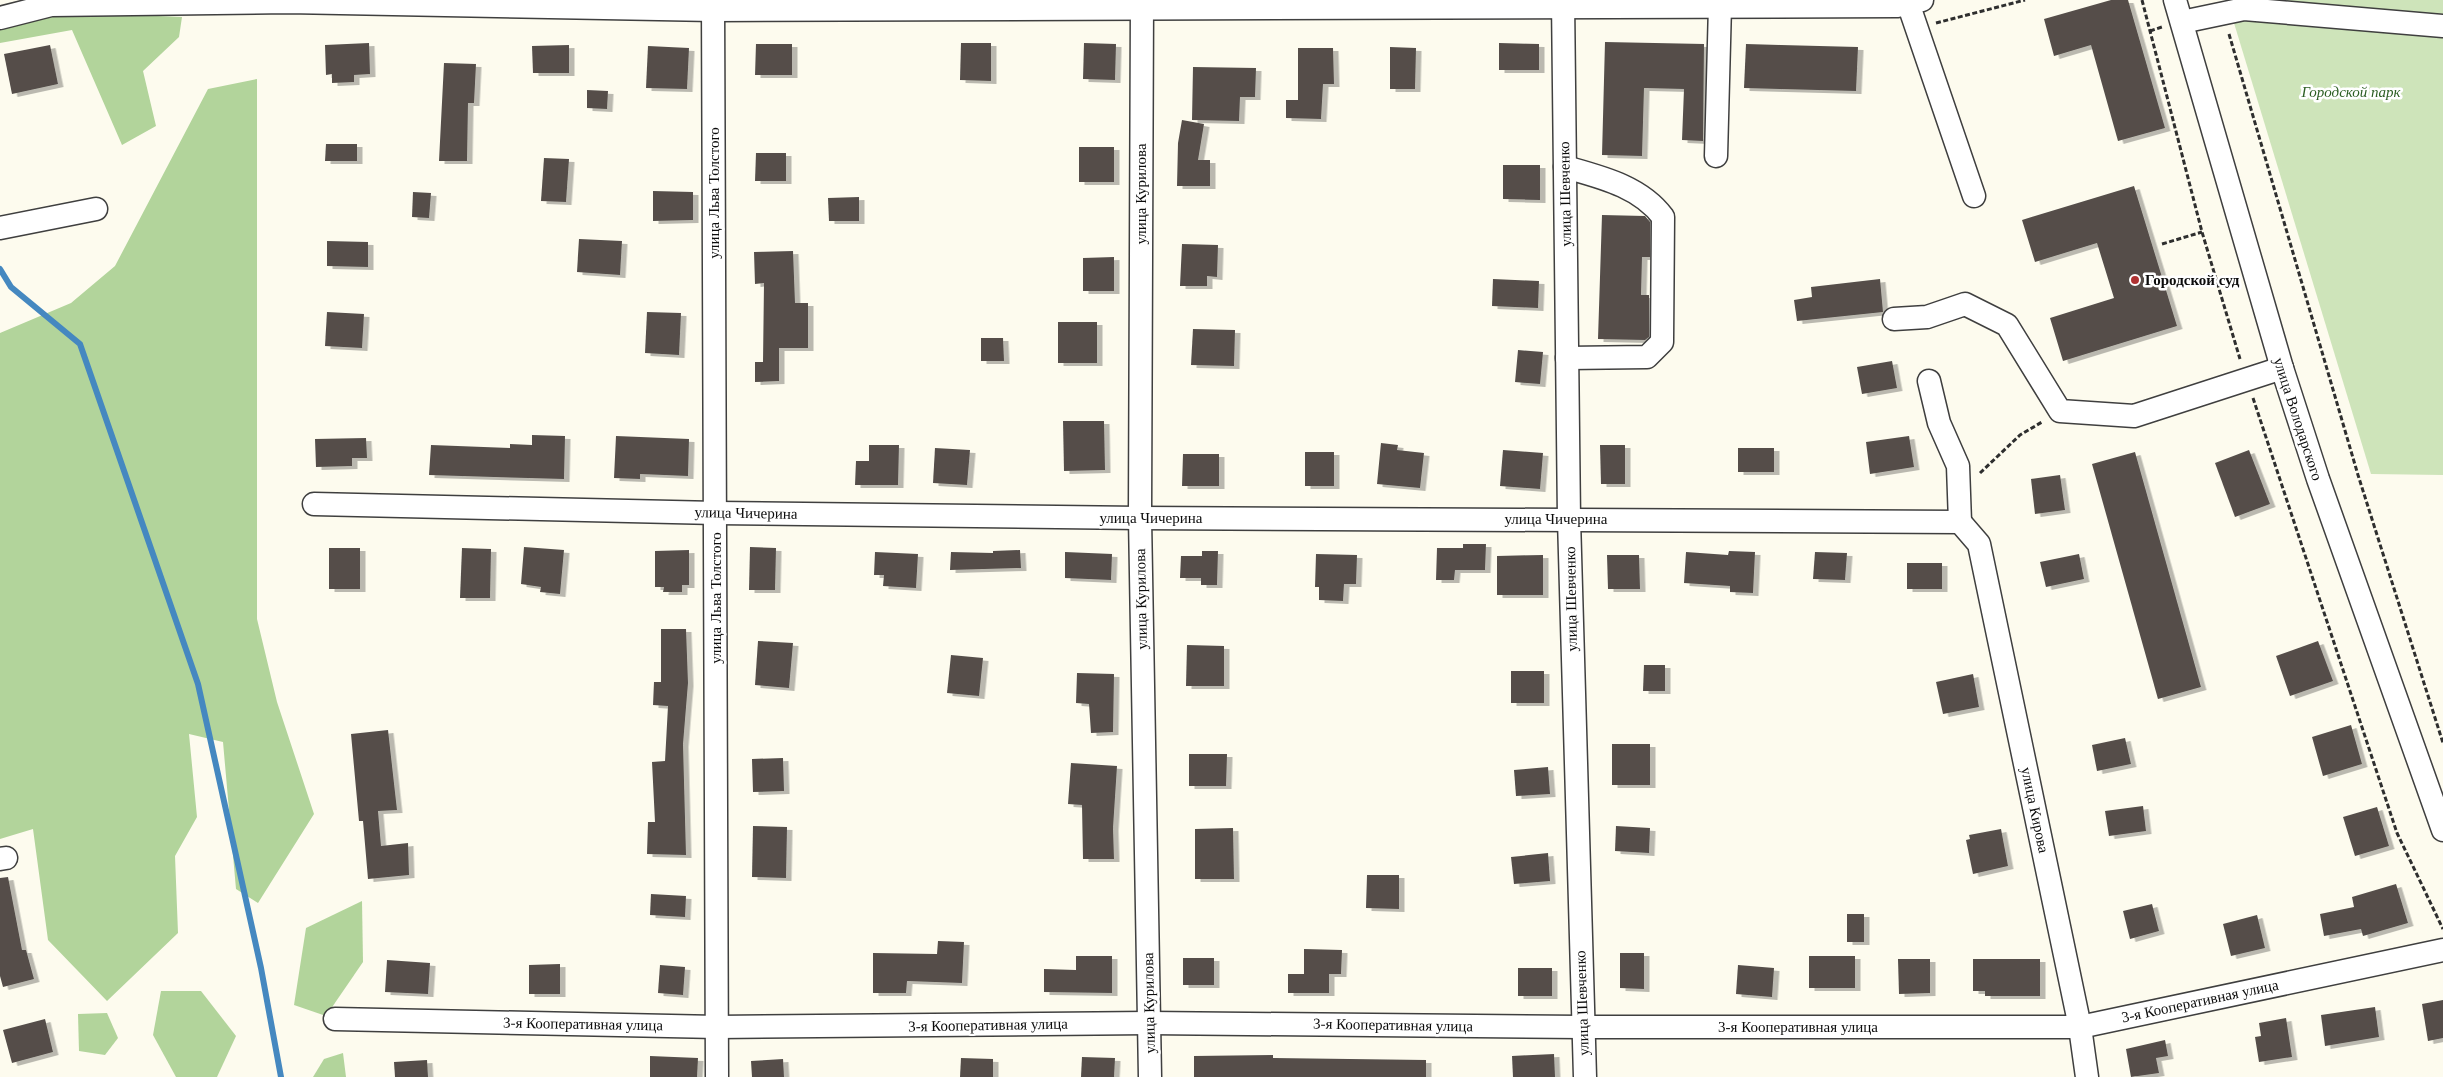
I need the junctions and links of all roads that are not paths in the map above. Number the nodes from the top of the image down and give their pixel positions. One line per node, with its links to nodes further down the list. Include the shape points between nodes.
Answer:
1 (2175, 0): 10 (street, улица Володарского)
2 (288, 1): 4 (street); 7 (street)
3 (1912, 1): 8 (street, via 1897,6); 14 (street, via 1916,29)
4 (50, 3): 9 (street)
5 (1142, 4): 6 (street); 7 (street); 23 (street, улица Курилова)
6 (1563, 4): 8 (street); 13 (street, улица Шевченко)
7 (713, 5): 22 (street, улица Льва Толстого)
8 (1720, 5): 12 (street)
9 (0, 18)
10 (2182, 22): 11 (street, via 2244,8); 19 (street, улица Володарского)
11 (2443, 26)
12 (1716, 156)
13 (1565, 167): 18 (street, улица Шевченко); 18 (street, via 1613,180 1654,204 1663,218 1662,342 1647,358)
14 (1974, 196)
15 (96, 209): 16 (street)
16 (0, 228)
17 (1894, 319): 19 (street, via 1927,317 1965,304 2007,325 2060,411 2134,416)
18 (1567, 358): 24 (street, улица Шевченко)
19 (2282, 368): 26 (street, улица Володарского, via 2318,479)
20 (1929, 382): 25 (street, via 1939,423 1958,466)
21 (314, 504): 22 (street, улица Чичерина)
22 (716, 513): 23 (street, улица Чичерина); 30 (street, улица Льва Толстого)
23 (1140, 518): 24 (street, улица Чичерина); 29 (street, улица Курилова)
24 (1569, 519): 25 (street, улица Чичерина); 31 (street, улица Шевченко)
25 (1960, 522): 32 (street, улица Кирова, via 1979,544)
26 (2443, 830)
27 (2443, 950): 32 (street, 3-я Кооперативная улица)
28 (335, 1019): 30 (street, 3-я Кооперативная улица)
29 (1149, 1023): 30 (street, 3-я Кооперативная улица); 31 (street, 3-я Кооперативная улица); 34 (street, улица Курилова)
30 (716, 1027): 33 (street, улица Льва Толстого)
31 (1582, 1027): 32 (street, 3-я Кооперативная улица); 35 (street, улица Шевченко)
32 (2080, 1027): 36 (street, улица Кирова)
33 (717, 1077)
34 (1150, 1077)
35 (1585, 1077)
36 (2087, 1077)

